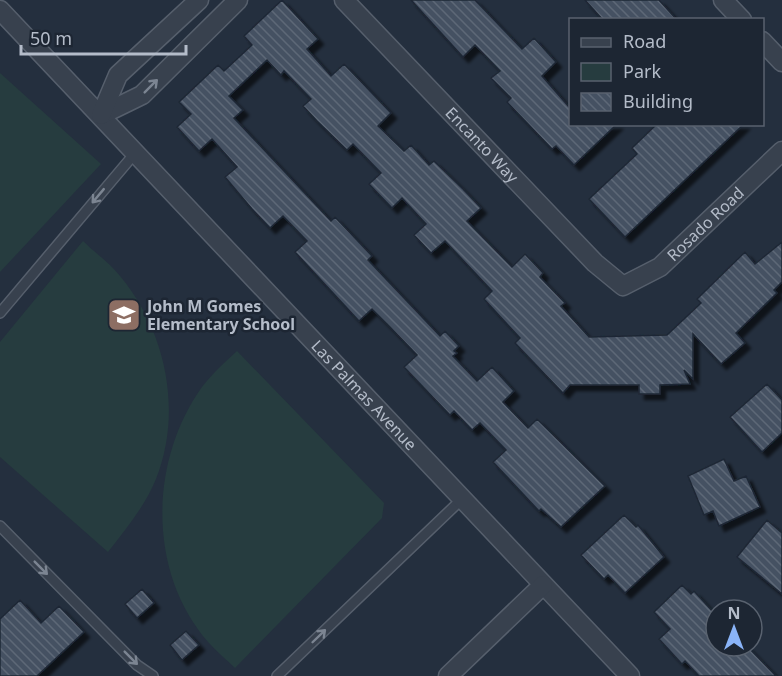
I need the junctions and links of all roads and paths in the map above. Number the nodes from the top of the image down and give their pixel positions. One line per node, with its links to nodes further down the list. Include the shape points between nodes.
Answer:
1 (199, 0): 9 (street, via 118,75)
2 (238, 0): 9 (street, one-way to 2, via 142,95)
3 (344, 0): 12 (street, Encanto Way, via 595,263)
4 (723, 0): 6 (street)
5 (0, 10): 9 (street, Las Palmas Avenue)
6 (740, 18)
7 (764, 43): 8 (street)
8 (782, 62)
9 (101, 115): 11 (street, Las Palmas Avenue)
10 (782, 151): 12 (street, Rosado Road, via 660,267)
11 (136, 152): 13 (lane, one-way to 13); 14 (street, Las Palmas Avenue)
12 (622, 286)
13 (0, 313)
14 (462, 499): 16 (street, Las Palmas Avenue); 18 (lane, one-way to 14)
15 (0, 526): 17 (lane, one-way to 17, via 137,665)
16 (543, 585): 19 (street); 20 (street, Las Palmas Avenue)
17 (153, 676)
18 (277, 676)
19 (448, 676)
20 (630, 676)

